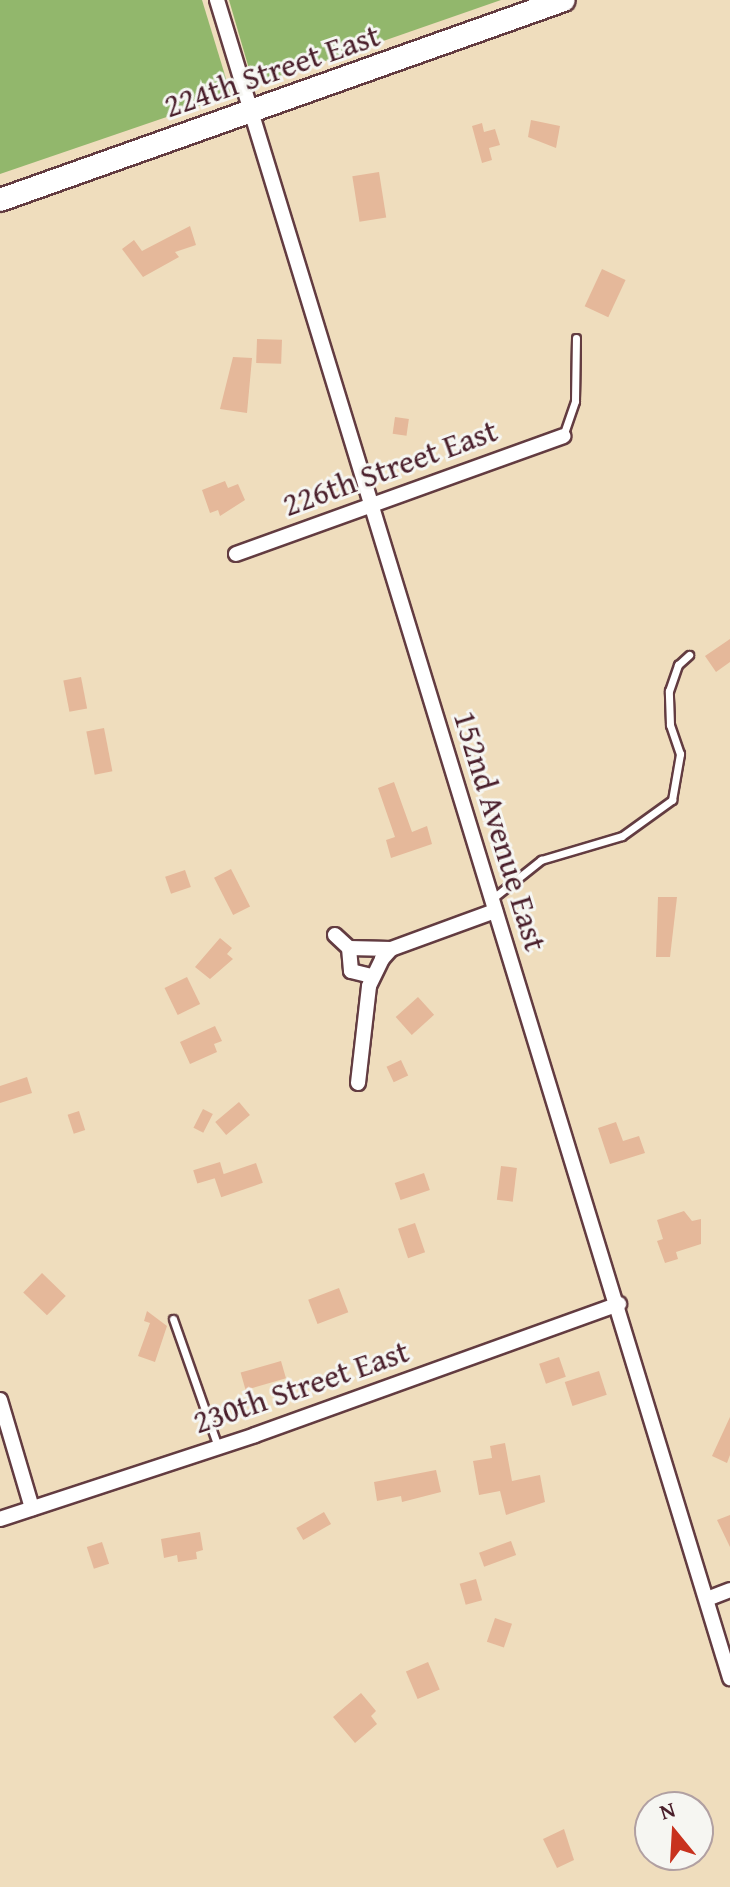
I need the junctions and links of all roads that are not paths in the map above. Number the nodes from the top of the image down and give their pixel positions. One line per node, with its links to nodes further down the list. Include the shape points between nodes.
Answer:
1 (217, 0): 3 (street, 152nd Avenue East)
2 (564, 0): 3 (street, 224th Street East)
3 (248, 111): 4 (street, 224th Street East); 7 (street, 152nd Avenue East)
4 (0, 200)
5 (576, 338): 6 (lane, via 575,401)
6 (563, 436): 7 (street, 226th Street East)
7 (370, 505): 8 (street, 226th Street East); 10 (street, 152nd Avenue East)
8 (236, 554)
9 (689, 655): 10 (lane, via 678,665 669,691 670,725 680,754 672,800 622,836 541,860)
10 (494, 905): 13 (street); 16 (street, 152nd Avenue East)
11 (335, 935): 12 (street)
12 (349, 948): 13 (street); 14 (street, via 351,971)
13 (391, 949): 14 (street)
14 (371, 976): 15 (street)
15 (358, 1083)
16 (619, 1304): 19 (street, 230th Street East); 23 (street, 152nd Avenue East)
17 (173, 1319): 19 (lane)
18 (0, 1400): 20 (street)
19 (218, 1447): 20 (street, 230th Street East)
20 (32, 1508): 21 (street, 230th Street East)
21 (0, 1519)
22 (730, 1590): 23 (street)
23 (707, 1599): 24 (street, 152nd Avenue East)
24 (730, 1678)

